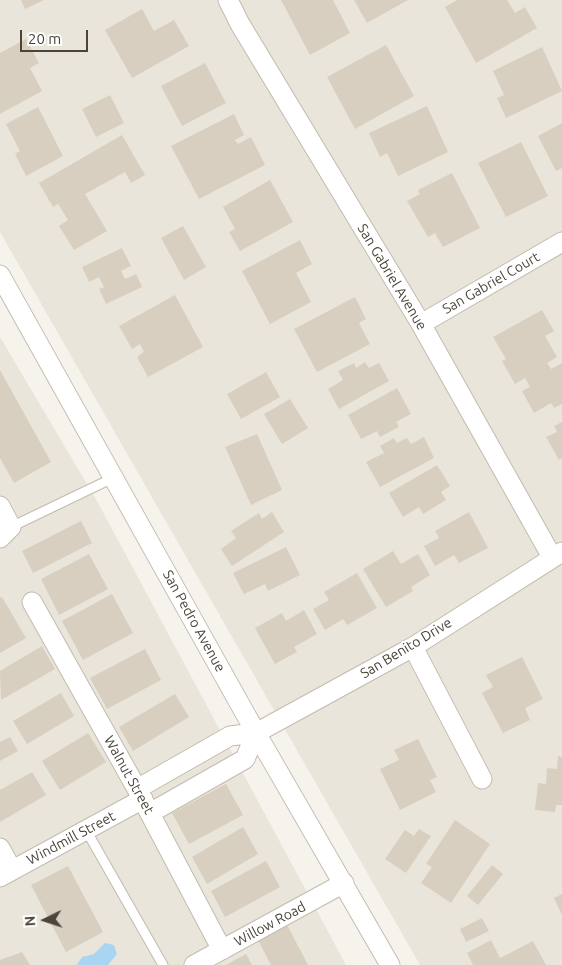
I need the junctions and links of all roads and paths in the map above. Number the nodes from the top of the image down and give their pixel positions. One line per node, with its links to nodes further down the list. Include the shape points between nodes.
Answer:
1 (228, 0): 4 (street, San Gabriel Avenue)
2 (562, 242): 4 (street, San Gabriel Court)
3 (2, 281): 5 (street, San Pedro Avenue)
4 (421, 324): 8 (street, San Gabriel Avenue)
5 (114, 477): 7 (lane); 11 (street, San Pedro Avenue)
6 (0, 506): 7 (street)
7 (6, 532)
8 (557, 554): 10 (street, San Benito Drive)
9 (32, 602): 13 (street, Walnut Street)
10 (413, 647): 11 (street, San Benito Drive); 12 (street)
11 (256, 733): 13 (street, Windmill Street, via 230,736); 13 (street, Windmill Street, via 245,759); 17 (street, San Pedro Avenue)
12 (482, 779)
13 (143, 800): 14 (street, Windmill Street); 18 (street, Walnut Street)
14 (86, 830): 16 (street, Windmill Street); 19 (lane)
15 (0, 848): 16 (street)
16 (6, 873)
17 (344, 882): 18 (street, Willow Road); 21 (street, San Pedro Avenue)
18 (222, 950): 20 (street, Willow Road)
19 (163, 965)
20 (194, 965)
21 (390, 965)

